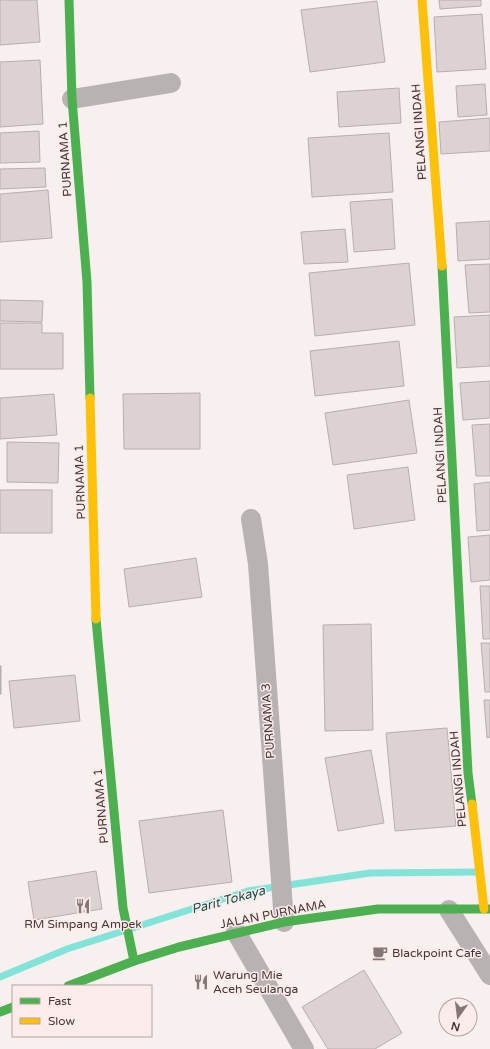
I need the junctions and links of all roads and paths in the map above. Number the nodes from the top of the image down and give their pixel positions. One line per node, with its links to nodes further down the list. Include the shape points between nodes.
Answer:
1 (69, 0): 4 (street, PURNAMA 1)
2 (422, 0): 6 (street, PELANGI INDAH, via 445,311 468,773 476,846)
3 (171, 83): 4 (street)
4 (72, 99): 10 (street, PURNAMA 1, via 87,282 96,633 122,908)
5 (251, 519): 8 (street, PURNAMA 3, via 258,564)
6 (487, 909): 7 (street, JALAN PURNAMA)
7 (449, 910): 8 (street, JALAN PURNAMA, via 378,909); 11 (street)
8 (284, 922): 9 (street, JALAN PURNAMA)
9 (236, 932): 10 (street, JALAN PURNAMA, via 179,946); 15 (street)
10 (134, 961): 12 (street, JALAN PURNAMA)
11 (490, 975)
12 (71, 985)
13 (12, 1007): 14 (street)
14 (0, 1012)
15 (304, 1049)

